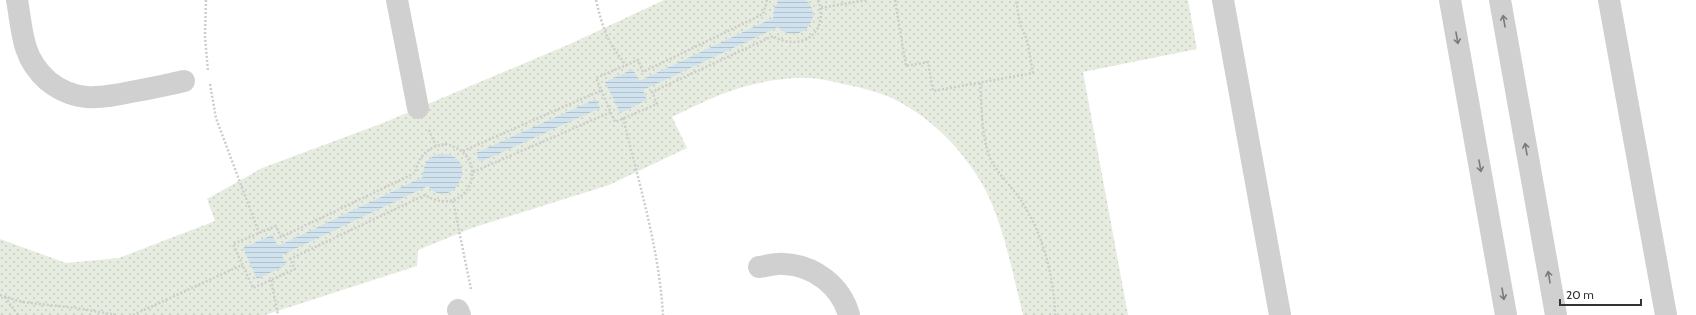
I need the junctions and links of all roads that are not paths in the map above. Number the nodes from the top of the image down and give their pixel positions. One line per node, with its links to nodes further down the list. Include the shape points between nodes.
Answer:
1 (17, 0): 7 (street, via 26,48 34,64 44,77 68,93 81,97 108,97)
2 (397, 0): 8 (street)
3 (1223, 0): 11 (street)
4 (1450, 0): 12 (street, one-way to 12)
5 (1500, 0): 13 (street, one-way to 5)
6 (1609, 0): 14 (street)
7 (184, 81)
8 (418, 108)
9 (760, 267): 10 (street, via 784,264 804,267 823,277 838,292)
10 (849, 315)
11 (1280, 315)
12 (1506, 315)
13 (1556, 315)
14 (1666, 315)

